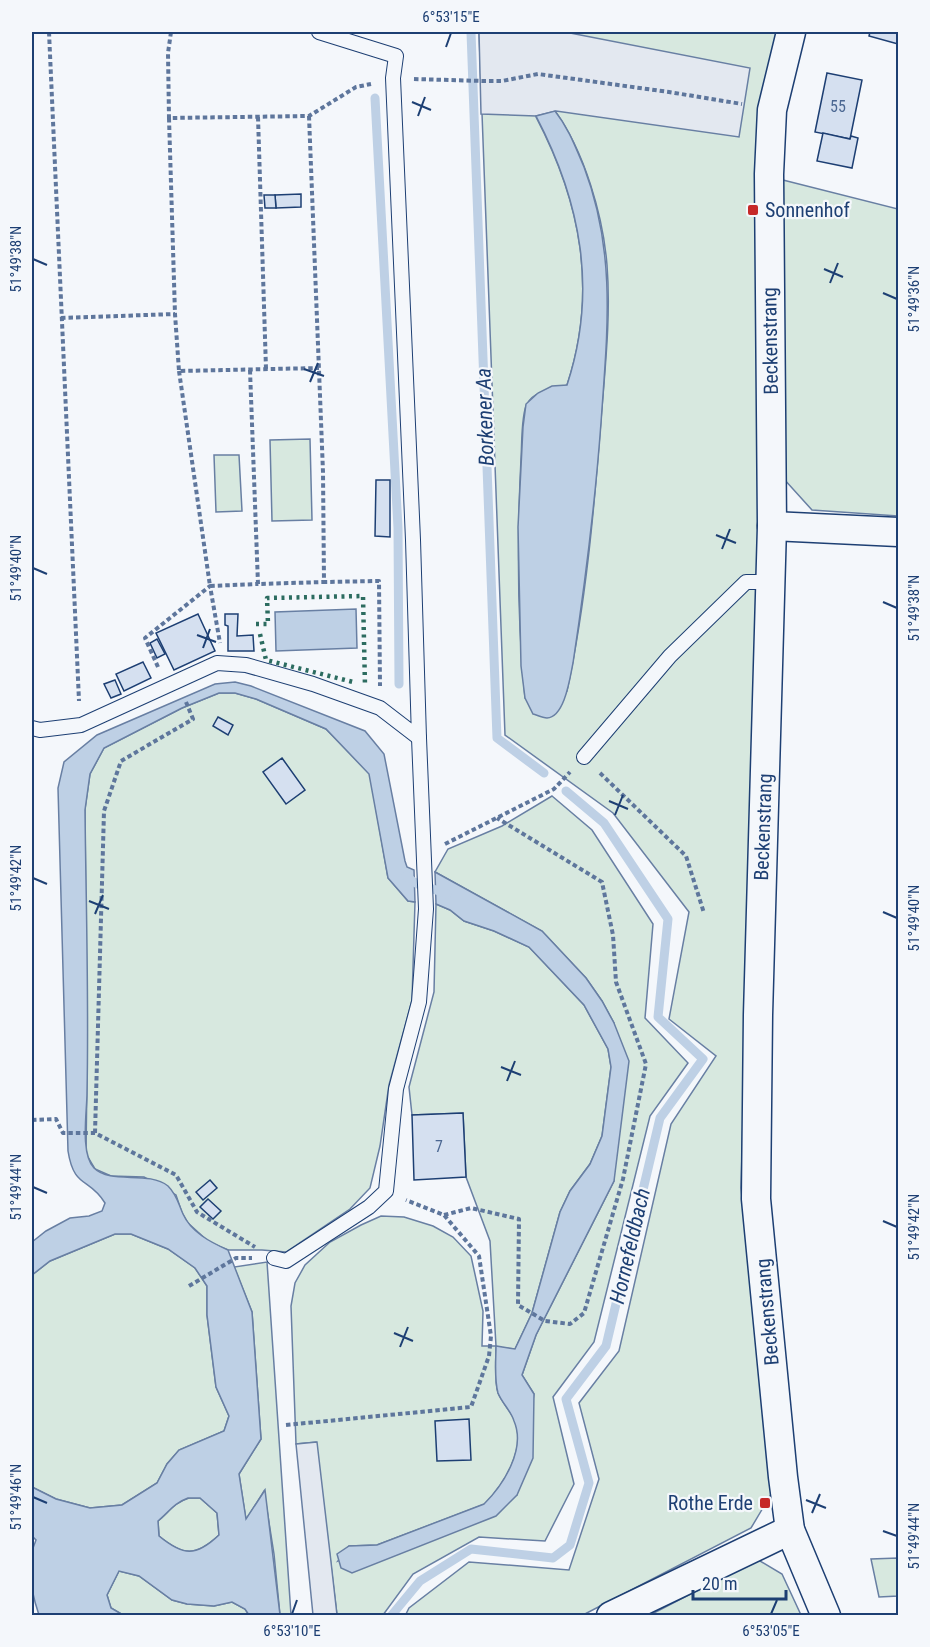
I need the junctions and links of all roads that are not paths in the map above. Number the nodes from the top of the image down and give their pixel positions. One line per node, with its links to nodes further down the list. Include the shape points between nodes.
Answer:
1 (319, 32): 7 (lane, via 396,56 393,78)
2 (791, 32): 3 (street, Beckenstrang, via 772,110)
3 (772, 526): 4 (street); 5 (street, Beckenstrang)
4 (898, 532)
5 (770, 582): 8 (lane, via 746,582 670,656); 10 (street, Beckenstrang, via 756,1199)
6 (32, 728): 7 (lane, via 81,725 217,663 246,665 380,708)
7 (419, 738): 9 (lane, via 426,909 419,1002 396,1089 386,1191 369,1207 286,1261)
8 (584, 757)
9 (274, 1258)
10 (790, 1530): 11 (street); 12 (street, Beckenstrang)
11 (611, 1616)
12 (826, 1616)

